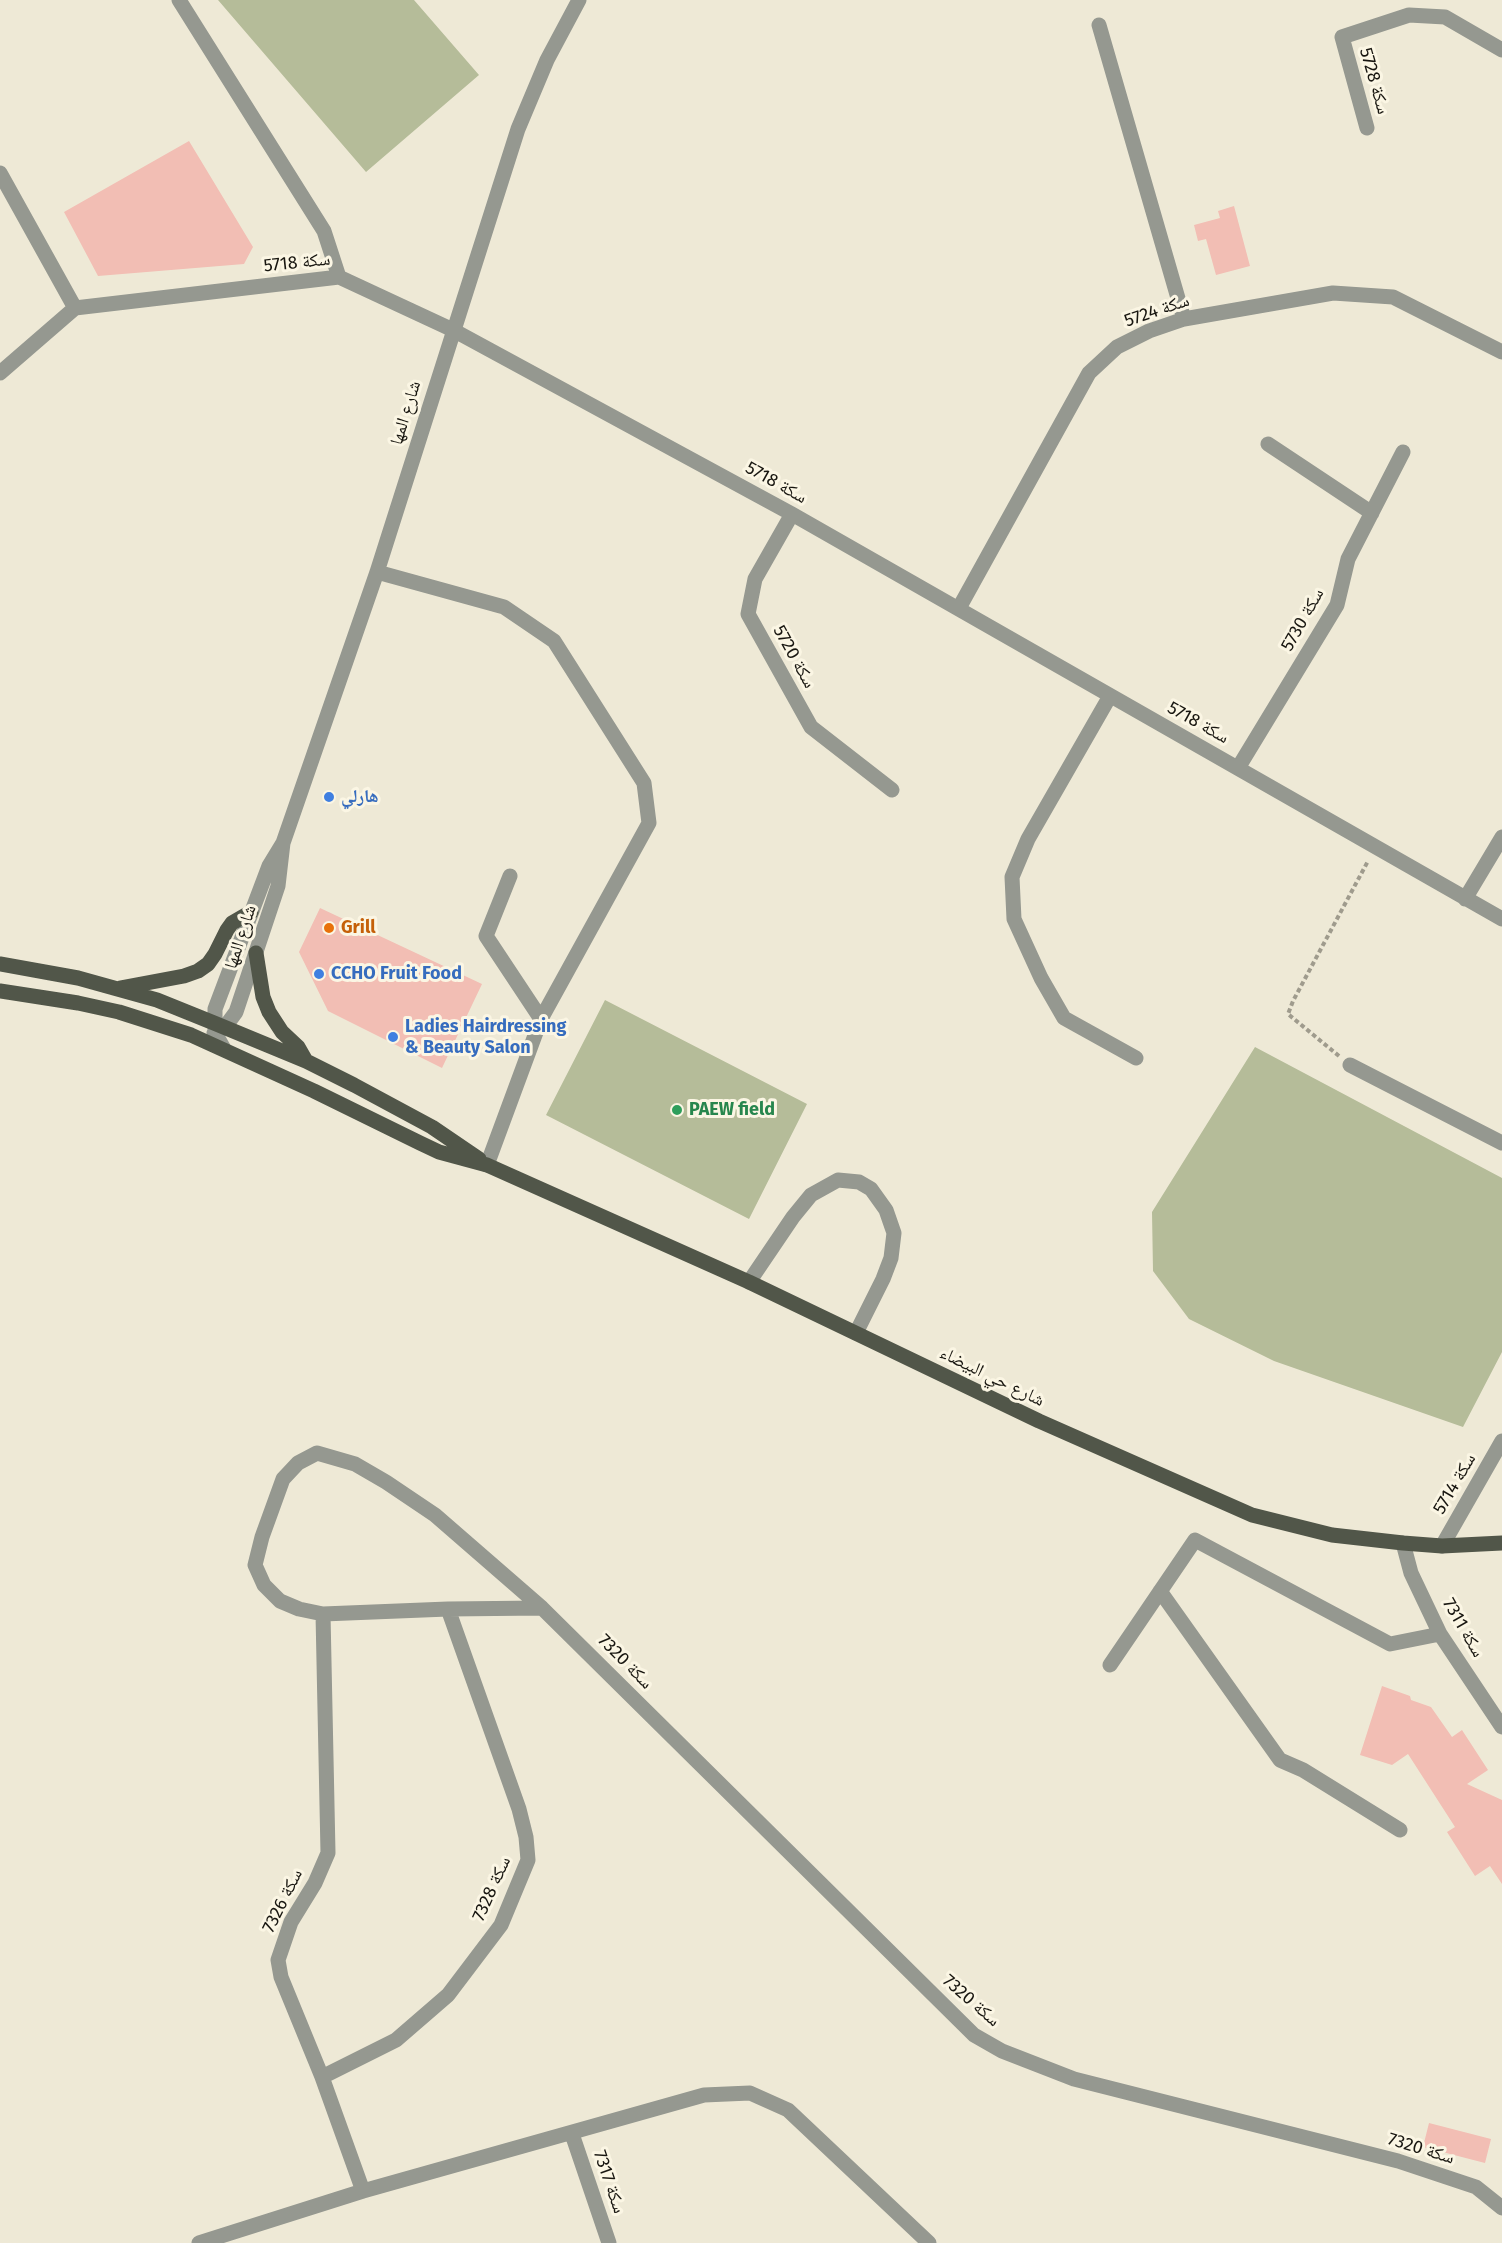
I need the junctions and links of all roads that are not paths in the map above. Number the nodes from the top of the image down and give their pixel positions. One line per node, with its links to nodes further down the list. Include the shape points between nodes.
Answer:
1 (179, 0): 7 (street, via 324,231)
2 (579, 0): 10 (street, شارع المها, via 547,60 518,129)
3 (1099, 24): 9 (street)
4 (1502, 50): 5 (street, سكة 5728, via 1445,17 1436,16 1409,15 1342,37)
5 (1367, 128)
6 (0, 173): 8 (street)
7 (339, 277): 8 (street, سكة 5718); 10 (street, سكة 5718)
8 (75, 308): 12 (street)
9 (1184, 319): 11 (street, سكة 5724, via 1333,293 1393,297); 18 (street, سكة 5724, via 1118,346 1089,373)
10 (453, 330): 16 (street, سكة 5718); 17 (street, شارع المها)
11 (1502, 352)
12 (0, 373)
13 (1268, 444): 15 (street)
14 (1403, 452): 15 (street, سكة 5730)
15 (1372, 513): 20 (street, سكة 5730, via 1348,559 1337,605)
16 (792, 514): 18 (street, سكة 5718); 21 (street, سكة 5720, via 755,579 747,614 811,727)
17 (376, 572): 23 (street, شارع المها); 32 (street, via 504,607 554,642 644,783 649,823)
18 (958, 608): 19 (street, سكة 5718)
19 (1110, 696): 20 (street, سكة 5718); 36 (street, via 1028,839 1012,877 1014,919 1064,1018)
20 (1238, 768): 25 (street, سكة 5718)
21 (892, 790)
22 (1502, 837): 25 (street)
23 (283, 843): 26 (street, شارع المها, via 269,866); 28 (street, شارع المها, via 278,886)
24 (510, 876): 32 (street, via 486,936)
25 (1465, 899): 27 (street, سكة 5718)
26 (251, 912): 30 (main road, via 232,923 208,964 198,971); 33 (street, شارع المها, via 215,1009)
27 (1502, 920)
28 (256, 953): 33 (street, شارع المها, via 236,1012); 37 (main road, via 269,1012)
29 (0, 964): 30 (main road)
30 (117, 989): 33 (main road, via 157,1000)
31 (0, 991): 34 (main road, via 119,1012)
32 (541, 1019): 40 (street)
33 (218, 1028): 34 (street, via 203,1036); 35 (street); 37 (main road)
34 (191, 1035): 35 (main road)
35 (224, 1049): 40 (main road, via 439,1152)
36 (1136, 1058)
37 (306, 1061): 40 (main road, via 432,1127)
38 (1350, 1065): 39 (street)
39 (1502, 1143)
40 (487, 1165): 41 (main road, شارع حي البيضاء)
41 (749, 1282): 42 (main road, شارع حي البيضاء); 42 (street, via 811,1195 838,1180 859,1182 871,1189 886,1210 894,1233 891,1258)
42 (856, 1333): 44 (main road, شارع حي البيضاء, via 1039,1421 1252,1515 1332,1535)
43 (1502, 1441): 46 (street, سكة 5714)
44 (1403, 1544): 46 (main road, شارع حي البيضاء); 51 (street, سكة 7311, via 1411,1573)
45 (1502, 1544): 46 (main road, شارع حي البيضاء)
46 (1442, 1546)
47 (1160, 1591): 51 (street, via 1195,1540 1390,1644); 52 (street); 54 (street, via 1280,1760)
48 (448, 1608): 49 (street, سكة 7320); 50 (street, سكة 7320); 55 (street, سكة 7328, via 519,1809 528,1860 501,1925 447,1995 396,2040)
49 (542, 1608): 50 (street, سكة 7320, via 435,1515 355,1464 317,1453 298,1463 283,1479 255,1565 264,1585 280,1601); 58 (street, سكة 7320, via 974,2035 1012,2055 1074,2079 1410,2164 1476,2187)
50 (323, 1614): 55 (street, سكة 7326, via 328,1853 291,1922 278,1960 281,1977)
51 (1440, 1634): 53 (street, سكة 7311)
52 (1110, 1665)
53 (1502, 1726)
54 (1400, 1830)
55 (322, 2077): 57 (street, سكة 7326)
56 (572, 2134): 57 (street); 60 (street, سكة 7317); 61 (street, via 704,2095 750,2093 788,2110)
57 (363, 2191): 59 (street)
58 (1502, 2208)
59 (199, 2243)
60 (609, 2243)
61 (929, 2243)

